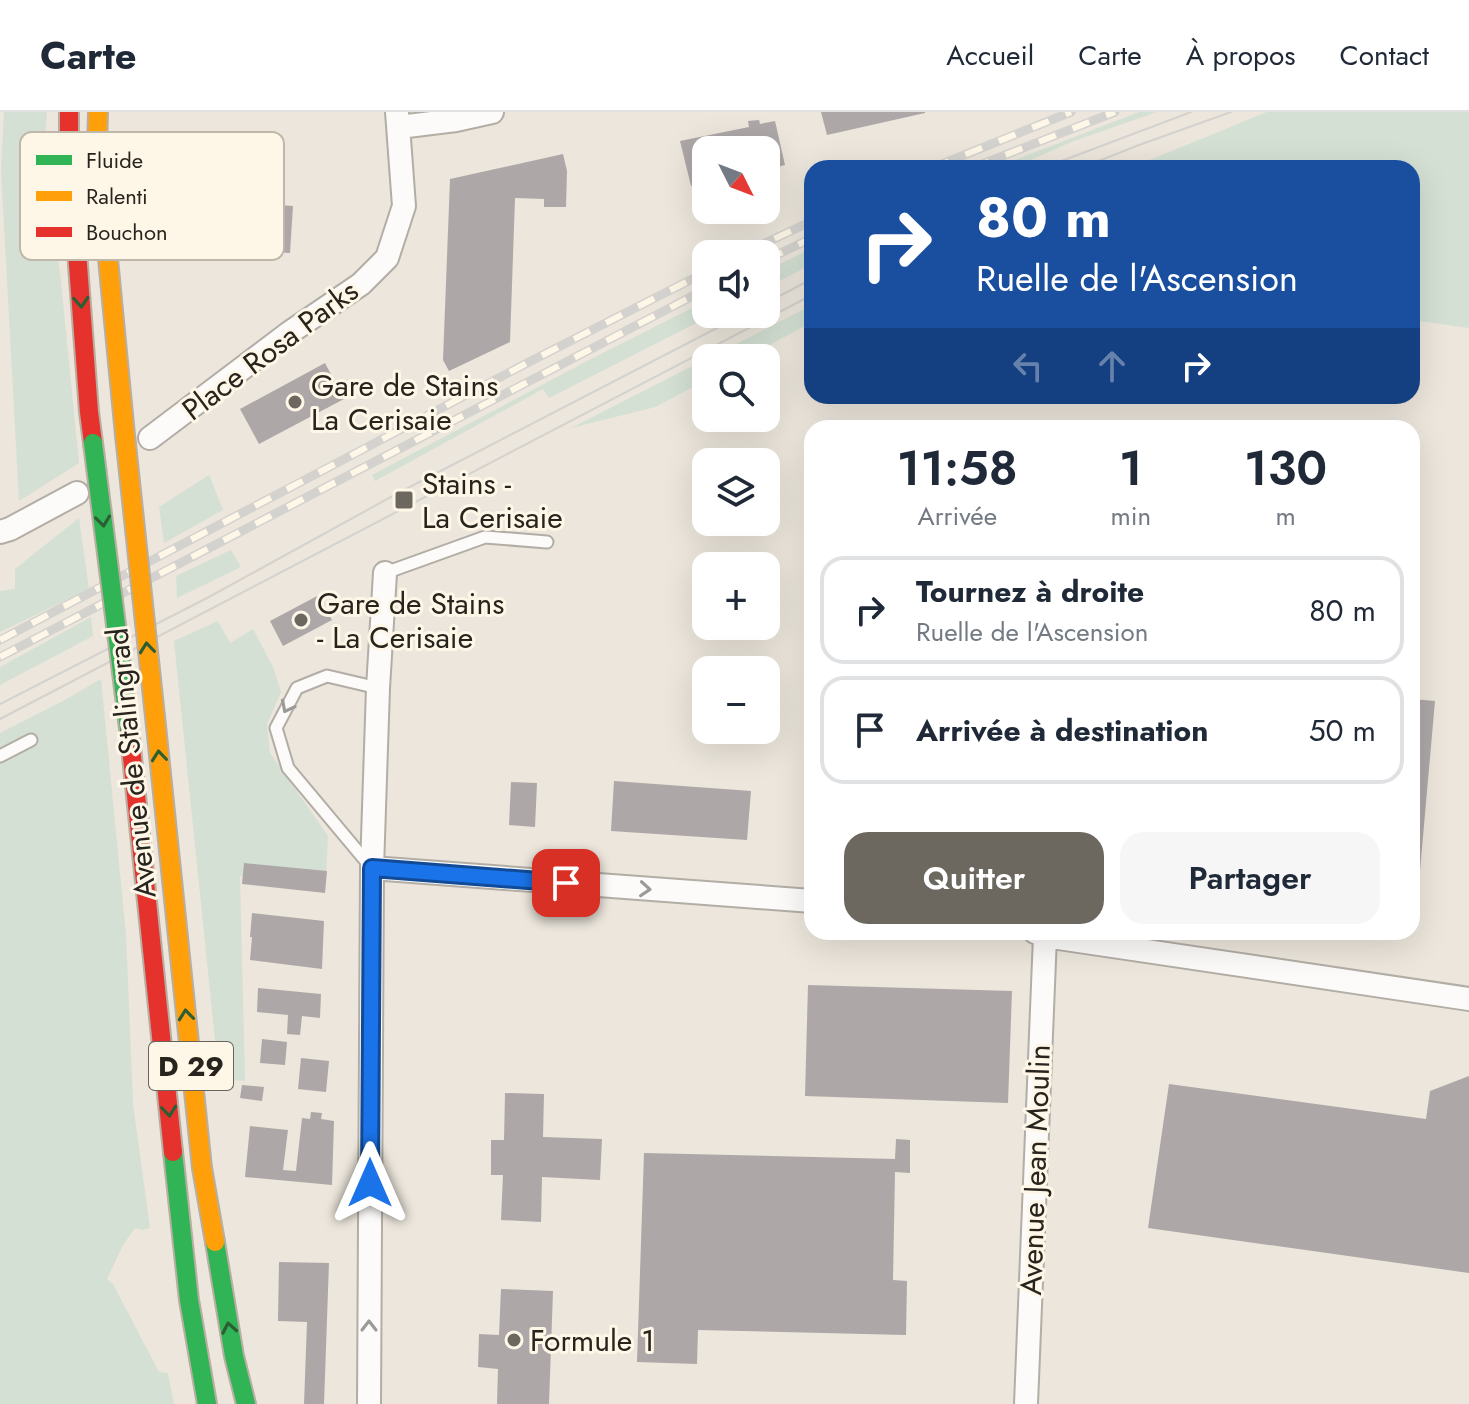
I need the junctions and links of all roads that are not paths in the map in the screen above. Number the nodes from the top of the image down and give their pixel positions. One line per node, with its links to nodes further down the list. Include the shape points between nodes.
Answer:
1 (98, 112): 4 (main road, Avenue de Stalingrad / D 29, one-way to 1, bridge)
2 (492, 112): 3 (street, via 456,120)
3 (398, 119): 7 (street, Place Rosa Parks, via 404,206 387,258 361,284)
4 (97, 132)
5 (78, 260): 20 (main road, Avenue de Stalingrad / D 29, one-way to 20, bridge, via 89,412 129,728 189,1300)
6 (108, 260): 21 (main road, Avenue de Stalingrad / D 29, one-way to 6, bridge, via 202,1168)
7 (150, 438)
8 (77, 493): 9 (street)
9 (0, 532)
10 (547, 542): 11 (lane, via 485,537)
11 (385, 573): 12 (street)
12 (378, 688): 15 (street); 15 (lane, one-way to 15, via 327,676 297,688 276,728 288,768)
13 (31, 740): 14 (lane)
14 (0, 756)
15 (372, 868): 16 (street, one-way to 16); 22 (street, one-way to 15)
16 (804, 900)
17 (1040, 940): 23 (street, Avenue Jean Moulin)
18 (1080, 940): 19 (street)
19 (1469, 999)
20 (207, 1404)
21 (246, 1404)
22 (369, 1404)
23 (1026, 1404)

